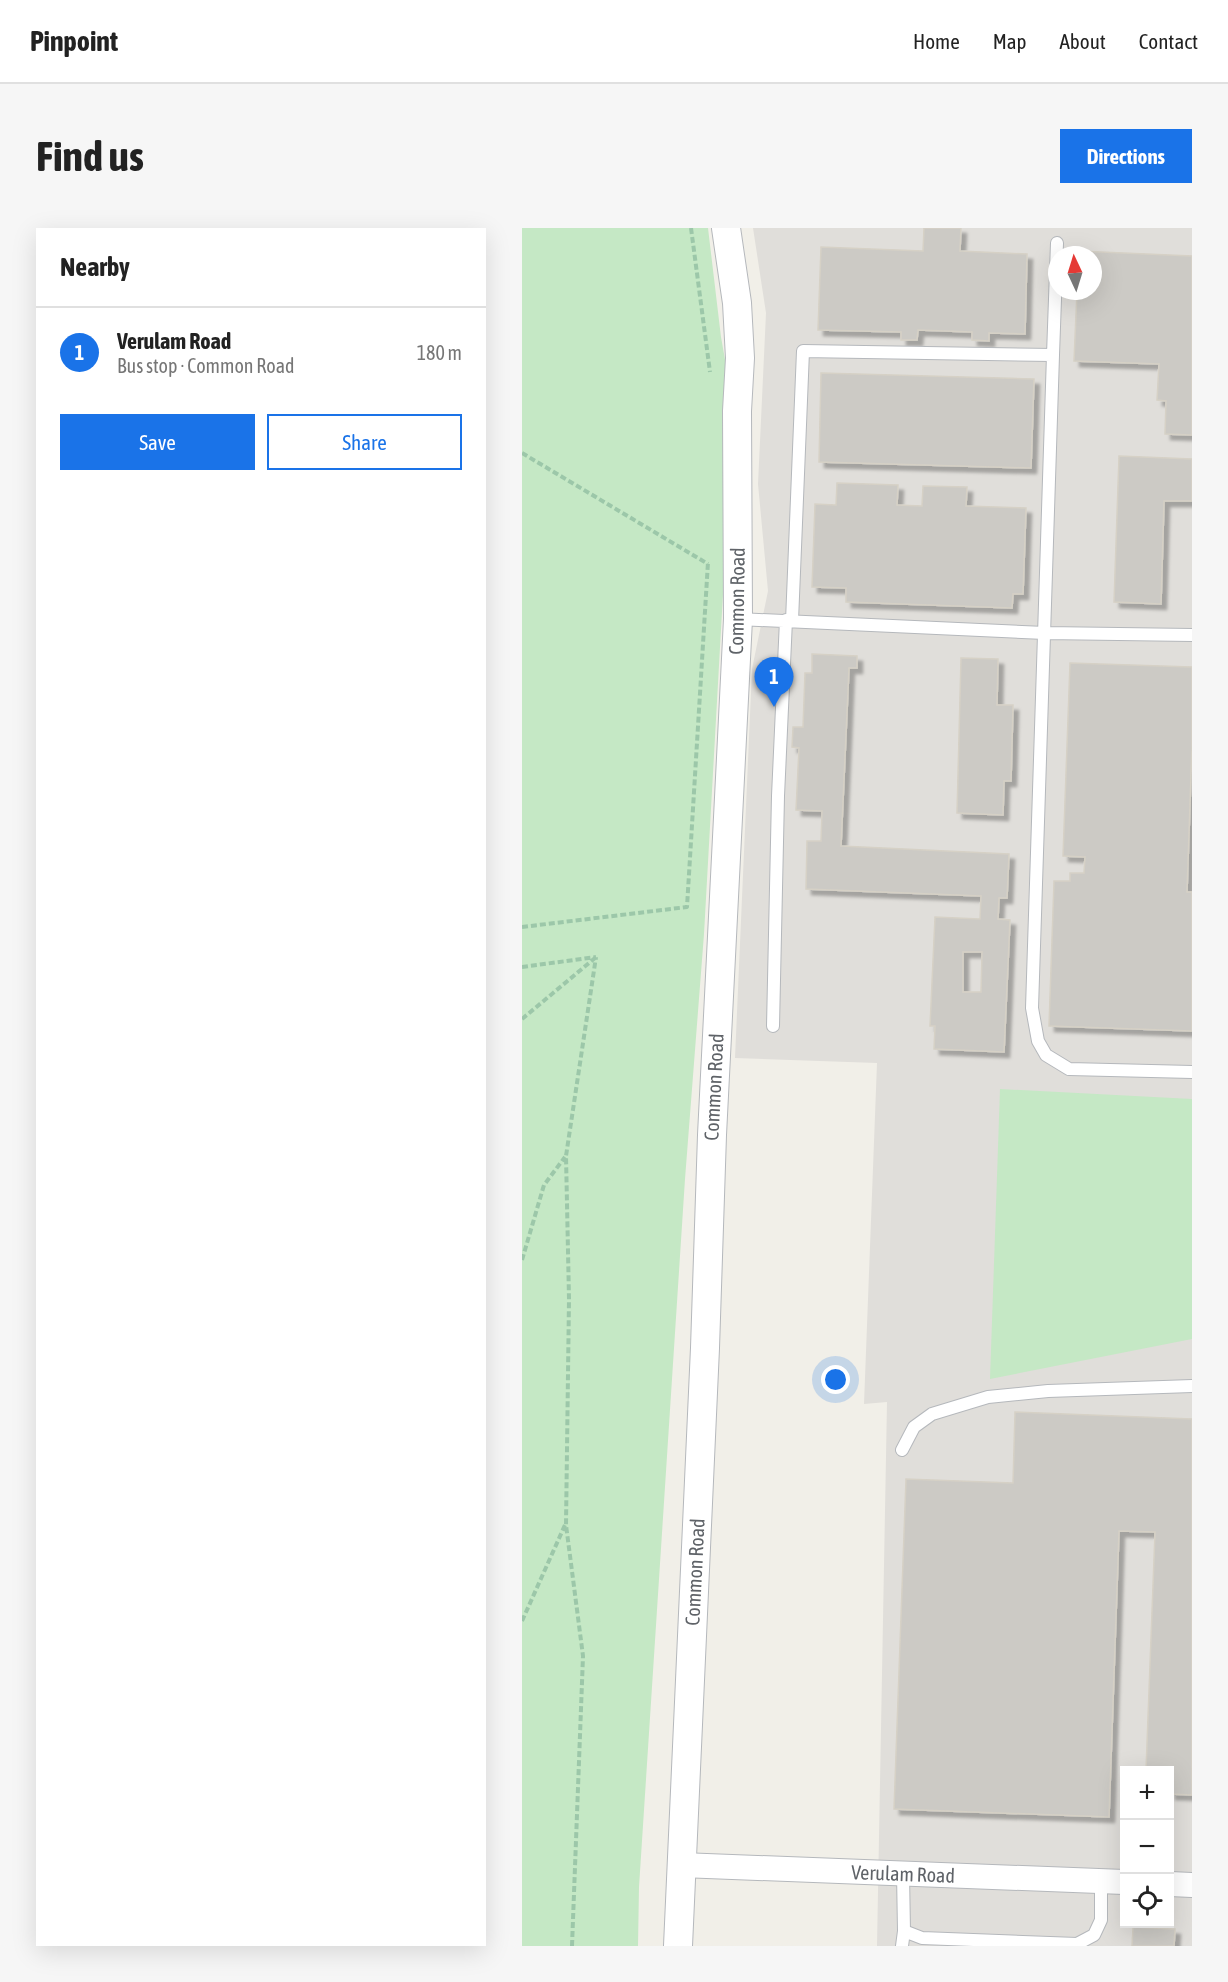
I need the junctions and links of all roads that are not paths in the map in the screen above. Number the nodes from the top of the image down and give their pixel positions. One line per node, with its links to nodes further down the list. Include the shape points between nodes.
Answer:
1 (726, 228): 4 (street, Common Road, via 740,358)
2 (1057, 243): 3 (lane)
3 (1053, 355): 5 (lane, via 803,351); 6 (lane)
4 (738, 619): 5 (lane); 12 (street, Common Road)
5 (789, 621): 6 (lane); 8 (lane, via 778,796)
6 (1045, 633): 7 (lane); 9 (lane, via 1032,1008 1038,1041 1046,1055 1069,1069)
7 (1192, 635)
8 (772, 1026)
9 (1192, 1072)
10 (1192, 1386): 11 (lane, via 988,1397 932,1414 915,1427)
11 (902, 1450)
12 (681, 1864): 13 (street, Verulam Road); 19 (street, Common Road)
13 (903, 1874): 14 (street, Verulam Road); 17 (lane)
14 (1113, 1882): 18 (lane)
15 (1174, 1884): 16 (street)
16 (1192, 1885)
17 (904, 1931): 18 (lane, via 922,1938 1077,1944); 20 (lane)
18 (1095, 1941)
19 (678, 1946)
20 (902, 1946)

